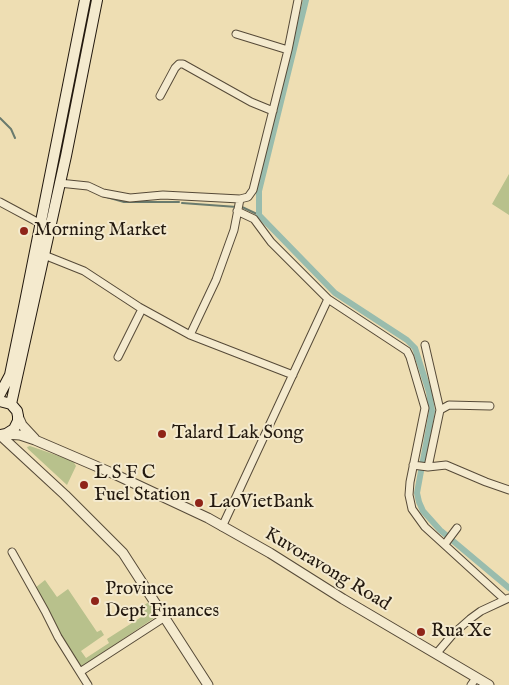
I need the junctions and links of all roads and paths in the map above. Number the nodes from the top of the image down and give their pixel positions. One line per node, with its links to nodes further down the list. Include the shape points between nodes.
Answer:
1 (85, 0): 12 (main road)
2 (97, 0): 8 (main road)
3 (298, 0): 5 (street)
4 (236, 34): 5 (street)
5 (288, 50): 7 (street)
6 (160, 96): 7 (street, via 175,68 183,64)
7 (273, 110): 9 (street, via 253,190 248,197)
8 (59, 183): 9 (street, via 88,186 104,194 130,198 163,195); 13 (main road)
9 (240, 199): 11 (street)
10 (0, 202): 12 (street)
11 (237, 211): 14 (street, via 254,219 271,242); 16 (street, via 234,230 216,280)
12 (41, 224): 20 (main road, via 10,375)
13 (44, 255): 15 (street, via 84,271); 22 (main road)
14 (328, 299): 19 (street); 28 (street, via 402,346 410,357 425,408)
15 (142, 309): 16 (street); 18 (street)
16 (190, 335): 19 (street)
17 (425, 345): 24 (street)
18 (118, 357)
19 (293, 375): 31 (street)
20 (0, 394)
21 (0, 401): 22 (main road)
22 (11, 404): 25 (main road)
23 (490, 406): 24 (street, via 449,405)
24 (440, 410): 29 (street)
25 (18, 416): 26 (main road, via 14,429); 27 (street)
26 (2, 435): 27 (street, Kuvoravong Road, via 20,435); 36 (street, via 118,548)
27 (35, 440): 31 (street, Kuvoravong Road)
28 (413, 465): 29 (street); 33 (street, via 409,495 412,509 425,527)
29 (428, 467): 30 (street, via 446,465)
30 (509, 490)
31 (222, 526): 37 (street, Kuvoravong Road)
32 (457, 528): 33 (street)
33 (445, 544): 35 (street)
34 (12, 552): 38 (street)
35 (506, 598): 37 (street, via 461,626)
36 (165, 617): 38 (street); 41 (street)
37 (436, 654): 39 (street, Kuvoravong Road)
38 (80, 672): 40 (street)
39 (474, 681): 42 (street, Kuvoravong Road)
40 (88, 685)
41 (208, 685)
42 (489, 685)

